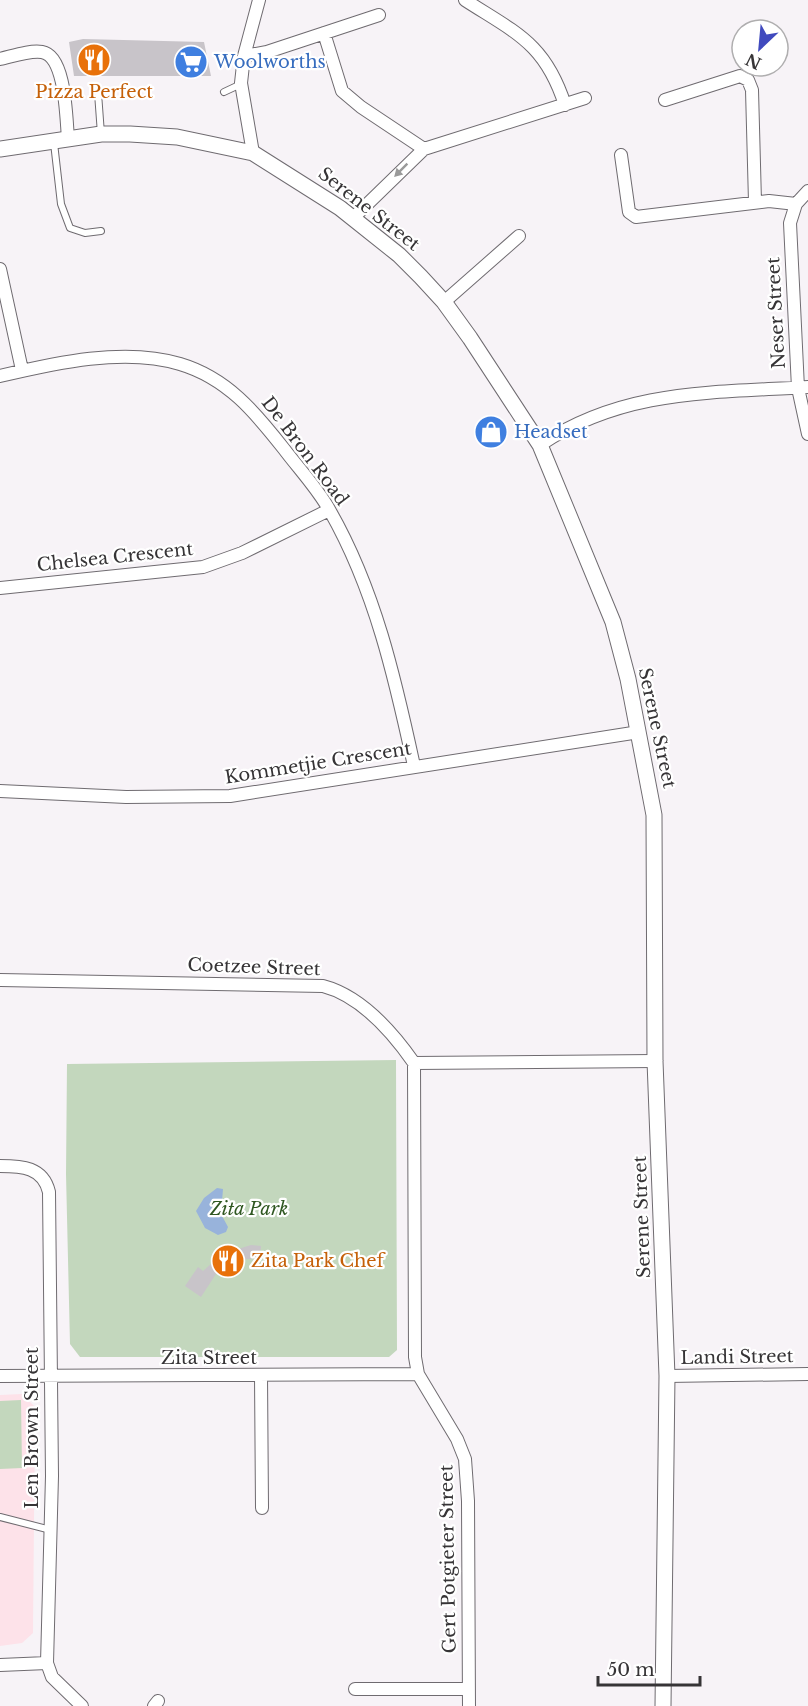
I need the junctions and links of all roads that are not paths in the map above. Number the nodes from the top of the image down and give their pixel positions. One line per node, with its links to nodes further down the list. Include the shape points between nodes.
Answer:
1 (259, 0): 5 (street)
2 (465, 0): 12 (street, via 515,32 541,55 556,76)
3 (379, 15): 4 (street)
4 (324, 33): 5 (street); 16 (street, via 342,91)
5 (244, 56): 7 (street)
6 (0, 59): 14 (street, via 41,52 52,56 59,66)
7 (241, 83): 8 (lane); 17 (street)
8 (224, 92)
9 (98, 93): 13 (lane)
10 (585, 98): 12 (street)
11 (664, 100): 20 (street, via 740,76 748,80 752,90)
12 (565, 105): 16 (street)
13 (101, 134): 14 (street, Serene Street); 17 (street, Serene Street, via 177,137)
14 (61, 139): 15 (street, Serene Street); 23 (lane, via 64,216 70,228 78,232)
15 (0, 149)
16 (424, 149): 22 (street, one-way to 22)
17 (253, 153): 22 (street, Serene Street)
18 (621, 155): 20 (street, via 629,212 636,217)
19 (806, 192): 21 (street, Neser Street)
20 (756, 202): 21 (street)
21 (796, 204): 29 (street, Neser Street, via 789,223)
22 (353, 218): 26 (street, Serene Street, via 399,255)
23 (101, 231)
24 (519, 236): 26 (street)
25 (0, 269): 27 (street)
26 (444, 302): 31 (street, Serene Street)
27 (22, 370): 28 (street, De Bron Road); 32 (street, De Bron Road, via 121,357 148,358 192,368 223,384 257,413)
28 (0, 376)
29 (803, 387): 30 (street, Neser Street); 31 (street, via 639,401 568,426)
30 (808, 434)
31 (540, 445): 34 (street, Serene Street, via 613,622)
32 (329, 510): 33 (street, Chelsea Crescent, via 242,553 203,567); 35 (street, De Bron Road, via 376,615)
33 (0, 588)
34 (639, 732): 35 (street, Kommetjie Crescent); 38 (street, Serene Street, via 654,815)
35 (414, 766): 36 (street, Kommetjie Crescent, via 205,798)
36 (0, 791)
37 (0, 980): 39 (street, Coetzee Street, via 322,986 350,996 394,1037)
38 (655, 1061): 39 (street); 46 (street, Serene Street)
39 (414, 1063): 41 (street, Gert Potgieter Street)
40 (0, 1166): 44 (street, Len Brown Street, via 33,1170 47,1184 49,1192)
41 (418, 1374): 45 (street, Zita Street); 53 (street, Gert Potgieter Street, via 465,1459)
42 (808, 1374): 46 (street, Landi Street)
43 (0, 1376): 44 (street, Zita Street)
44 (50, 1376): 45 (street, Zita Street); 49 (street, Len Brown Street)
45 (261, 1376): 47 (street)
46 (667, 1376): 56 (street, Serene Street)
47 (262, 1508)
48 (0, 1517): 49 (lane)
49 (51, 1530): 50 (street, Len Brown Street)
50 (47, 1663): 51 (street); 54 (street, via 52,1677)
51 (0, 1665)
52 (355, 1689): 53 (street)
53 (468, 1689): 55 (street, Gert Potgieter Street)
54 (82, 1706)
55 (469, 1706)
56 (663, 1706)

